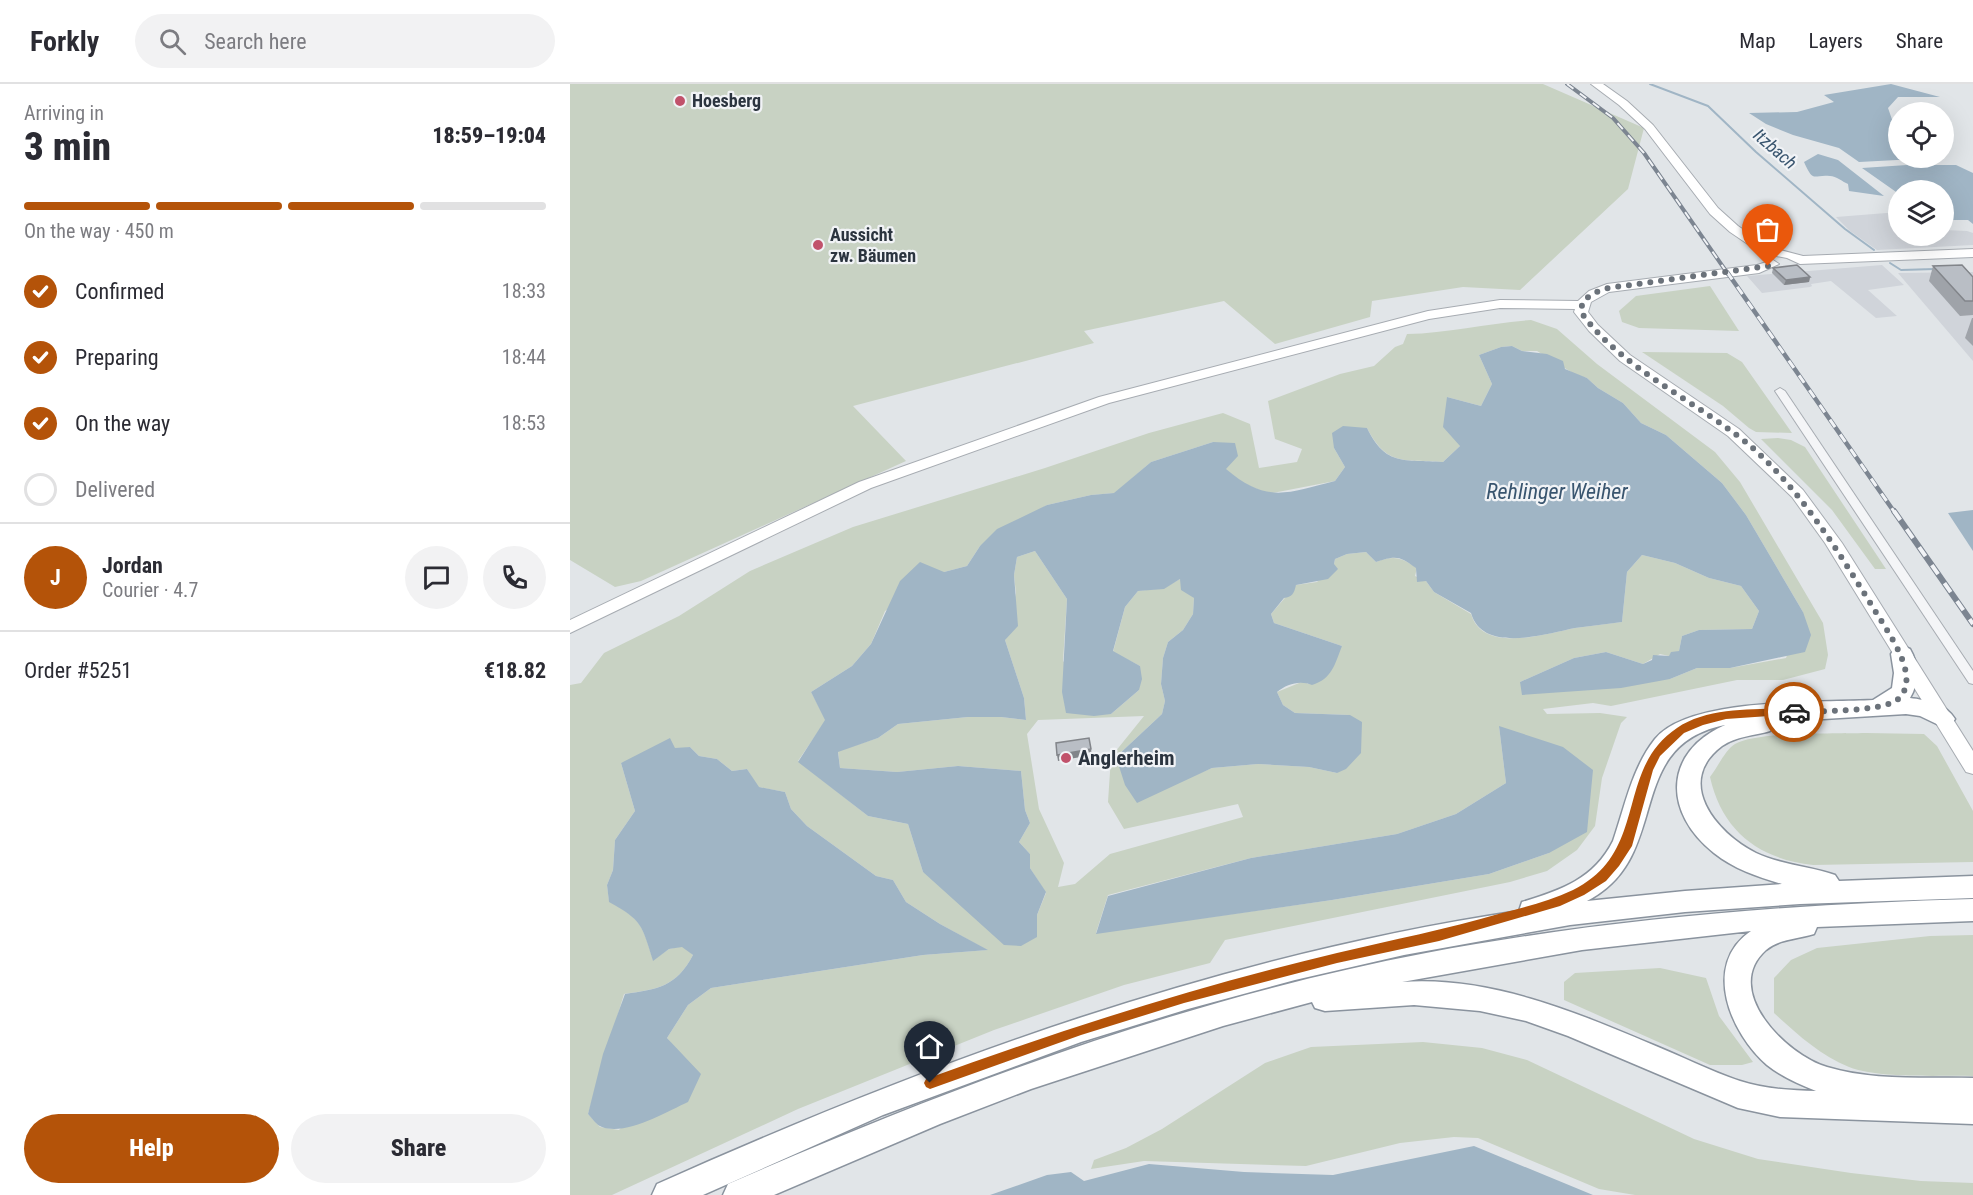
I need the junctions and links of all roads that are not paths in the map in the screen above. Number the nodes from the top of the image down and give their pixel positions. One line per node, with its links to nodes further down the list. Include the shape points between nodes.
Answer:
1 (1596, 84): 2 (main road, via 1649,127 1701,197)
2 (1738, 232): 4 (main road); 5 (main road, via 1753,248 1757,261)
3 (1973, 252): 4 (main road, via 1800,260 1796,267)
4 (1773, 259): 5 (main road)
5 (1737, 271): 6 (main road, via 1608,288 1586,298)
6 (1581, 305): 8 (main road, via 1500,304 1428,315 1104,400 865,485); 9 (main road, via 1586,320 1634,364 1718,421 1786,481 1842,557)
7 (1780, 391): 10 (street)
8 (570, 627)
9 (1902, 654): 11 (highway, via 1904,691 1895,701); 12 (main road)
10 (1973, 680)
11 (1875, 708): 12 (highway, via 1925,708); 17 (highway, via 1726,716 1681,730 1656,754 1626,846 1602,878 1556,903)
12 (1943, 719): 13 (main road); 15 (highway, via 1755,725 1713,739 1699,751 1690,767 1687,785 1692,806 1721,844 1776,873)
13 (1973, 767)
14 (1973, 886): 15 (highway)
15 (1866, 901): 16 (highway); 17 (highway, via 1672,902); 18 (highway, via 1525,947 1346,982); 19 (highway, via 1756,942 1744,957 1738,990 1746,1018 1780,1058 1827,1082 1858,1088)
16 (1973, 910)
17 (1439, 936): 21 (highway, via 1248,980 1081,1029 853,1113)
18 (1259, 1005): 20 (highway, via 1414,993 1480,999 1577,1026 1738,1094 1780,1103); 22 (highway, via 998,1087)
19 (1973, 1092)
20 (1973, 1110)
21 (668, 1195)
22 (739, 1195)

